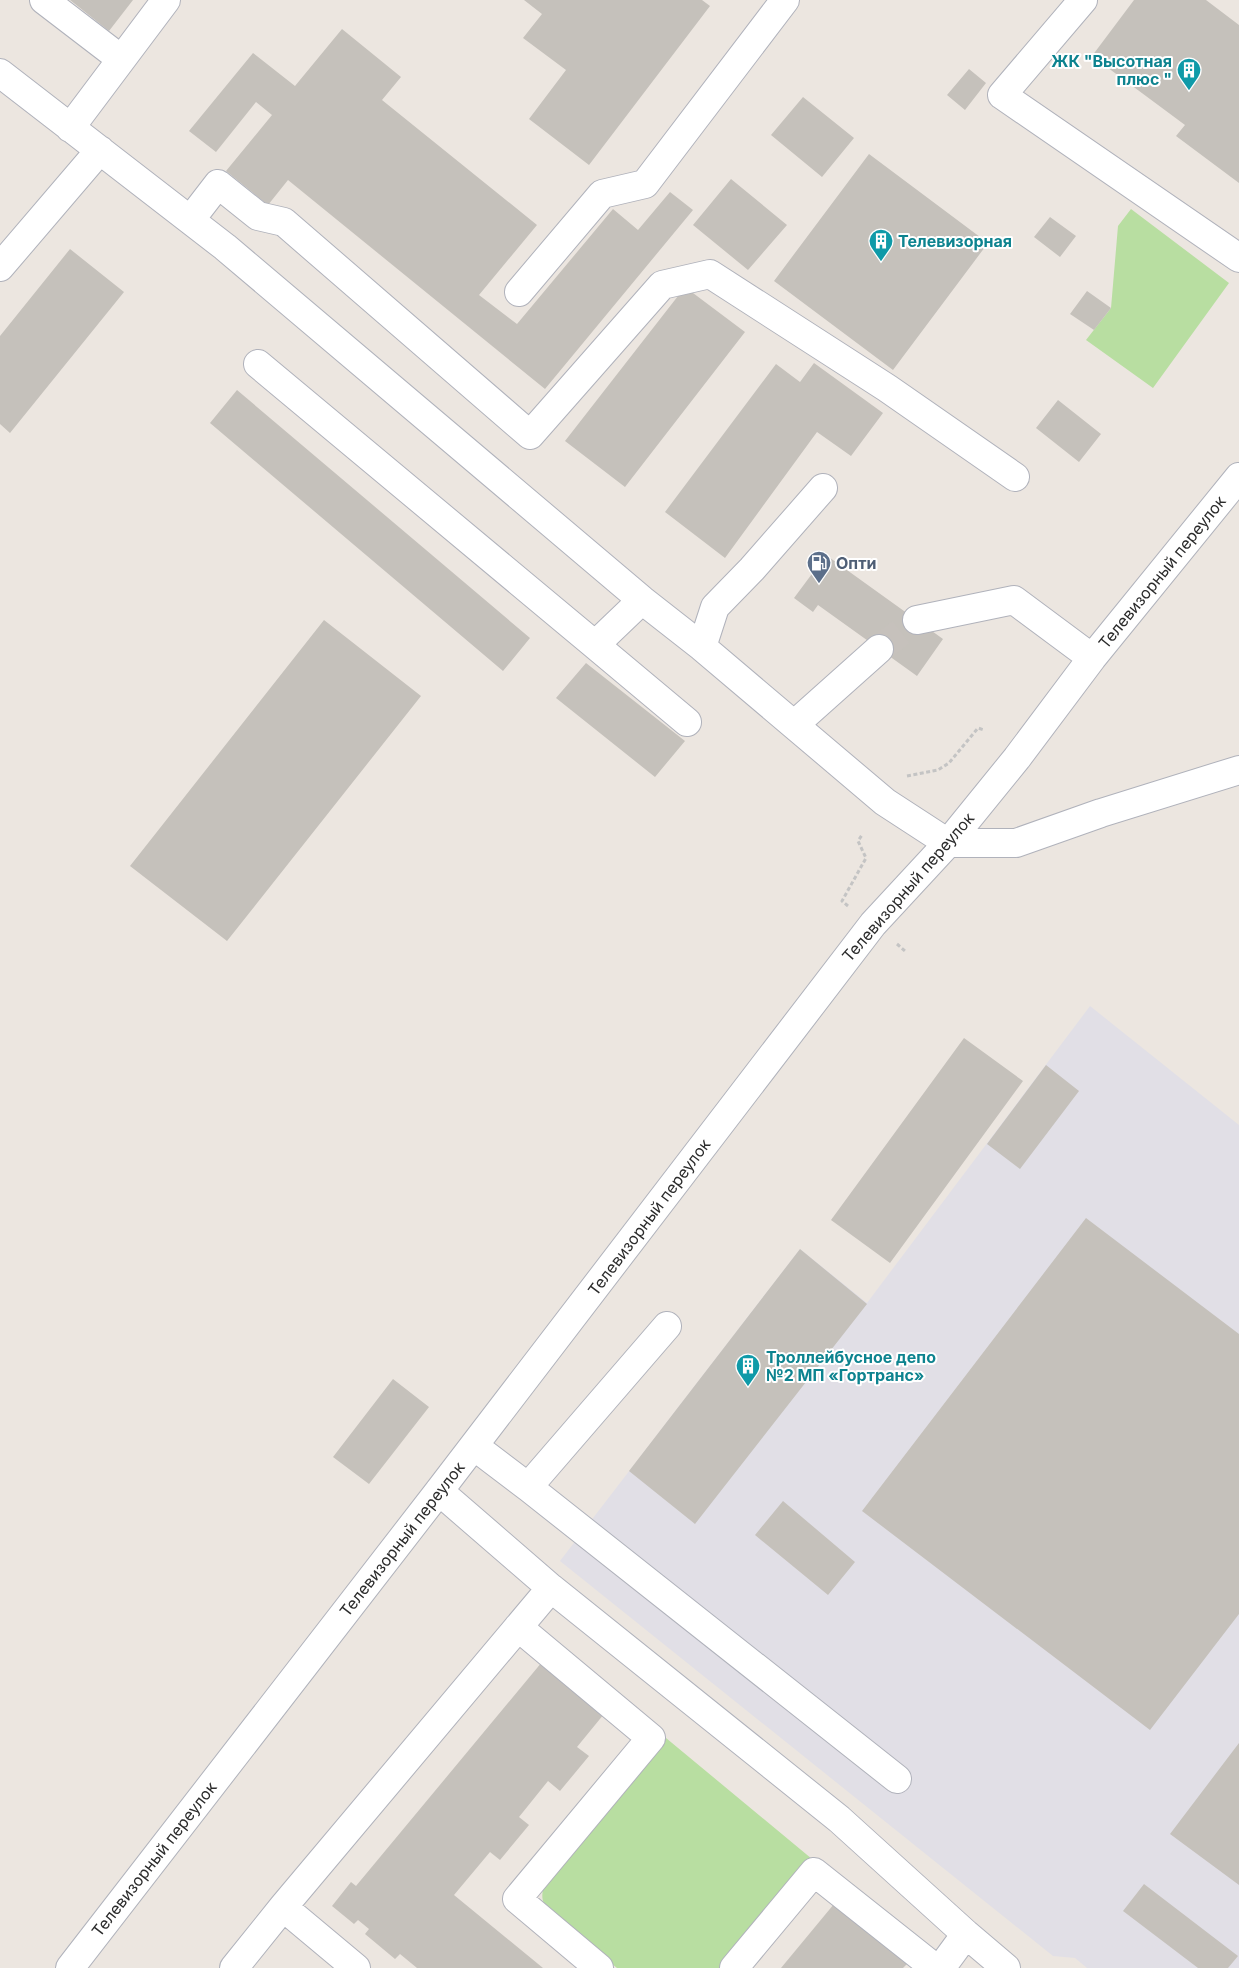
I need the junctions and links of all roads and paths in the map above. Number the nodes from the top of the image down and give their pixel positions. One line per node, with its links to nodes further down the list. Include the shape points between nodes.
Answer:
1 (44, 0): 5 (street)
2 (166, 0): 5 (street)
3 (785, 0): 12 (street, via 645,184 602,194)
4 (1083, 0): 10 (street, via 1002,95)
5 (121, 59): 7 (street)
6 (0, 73): 7 (street)
7 (70, 128): 8 (street)
8 (100, 150): 9 (street); 11 (street)
9 (191, 219): 15 (street, via 218,184 258,216 284,222 530,435 662,285 710,274 886,388); 17 (street)
10 (1239, 258)
11 (0, 267)
12 (519, 292)
13 (258, 364): 19 (street)
14 (1239, 476): 22 (street, Телевизорный переулок)
15 (1015, 477)
16 (823, 488): 20 (street, via 715,607)
17 (642, 600): 19 (street); 20 (street)
18 (917, 620): 22 (street, via 1014,600)
19 (594, 645): 23 (street)
20 (702, 647): 24 (street)
21 (879, 649): 24 (street)
22 (1092, 658): 29 (street, Телевизорный переулок)
23 (687, 722)
24 (795, 724): 29 (street, via 886,802)
25 (984, 730): 27 (path, via 978,728 949,763 938,770)
26 (1239, 770): 29 (street, via 1016,843)
27 (907, 776)
28 (862, 835): 30 (path, via 858,841 866,858 842,901)
29 (948, 843): 32 (street, Телевизорный переулок, via 873,924)
30 (849, 907)
31 (667, 1326): 33 (street)
32 (474, 1446): 33 (street); 34 (street, Телевизорный переулок)
33 (528, 1486): 37 (street)
34 (440, 1491): 35 (street); 41 (street, Телевизорный переулок)
35 (551, 1588): 36 (street); 39 (street, via 839,1819)
36 (518, 1627): 38 (street); 43 (street, via 651,1738 516,1899)
37 (897, 1779)
38 (283, 1907): 40 (street); 42 (street)
39 (966, 1934): 46 (street); 47 (street)
40 (236, 1967)
41 (70, 1968)
42 (356, 1968)
43 (599, 1968)
44 (734, 1968): 45 (street, via 814,1872)
45 (935, 1968)
46 (940, 1968)
47 (1006, 1968)

